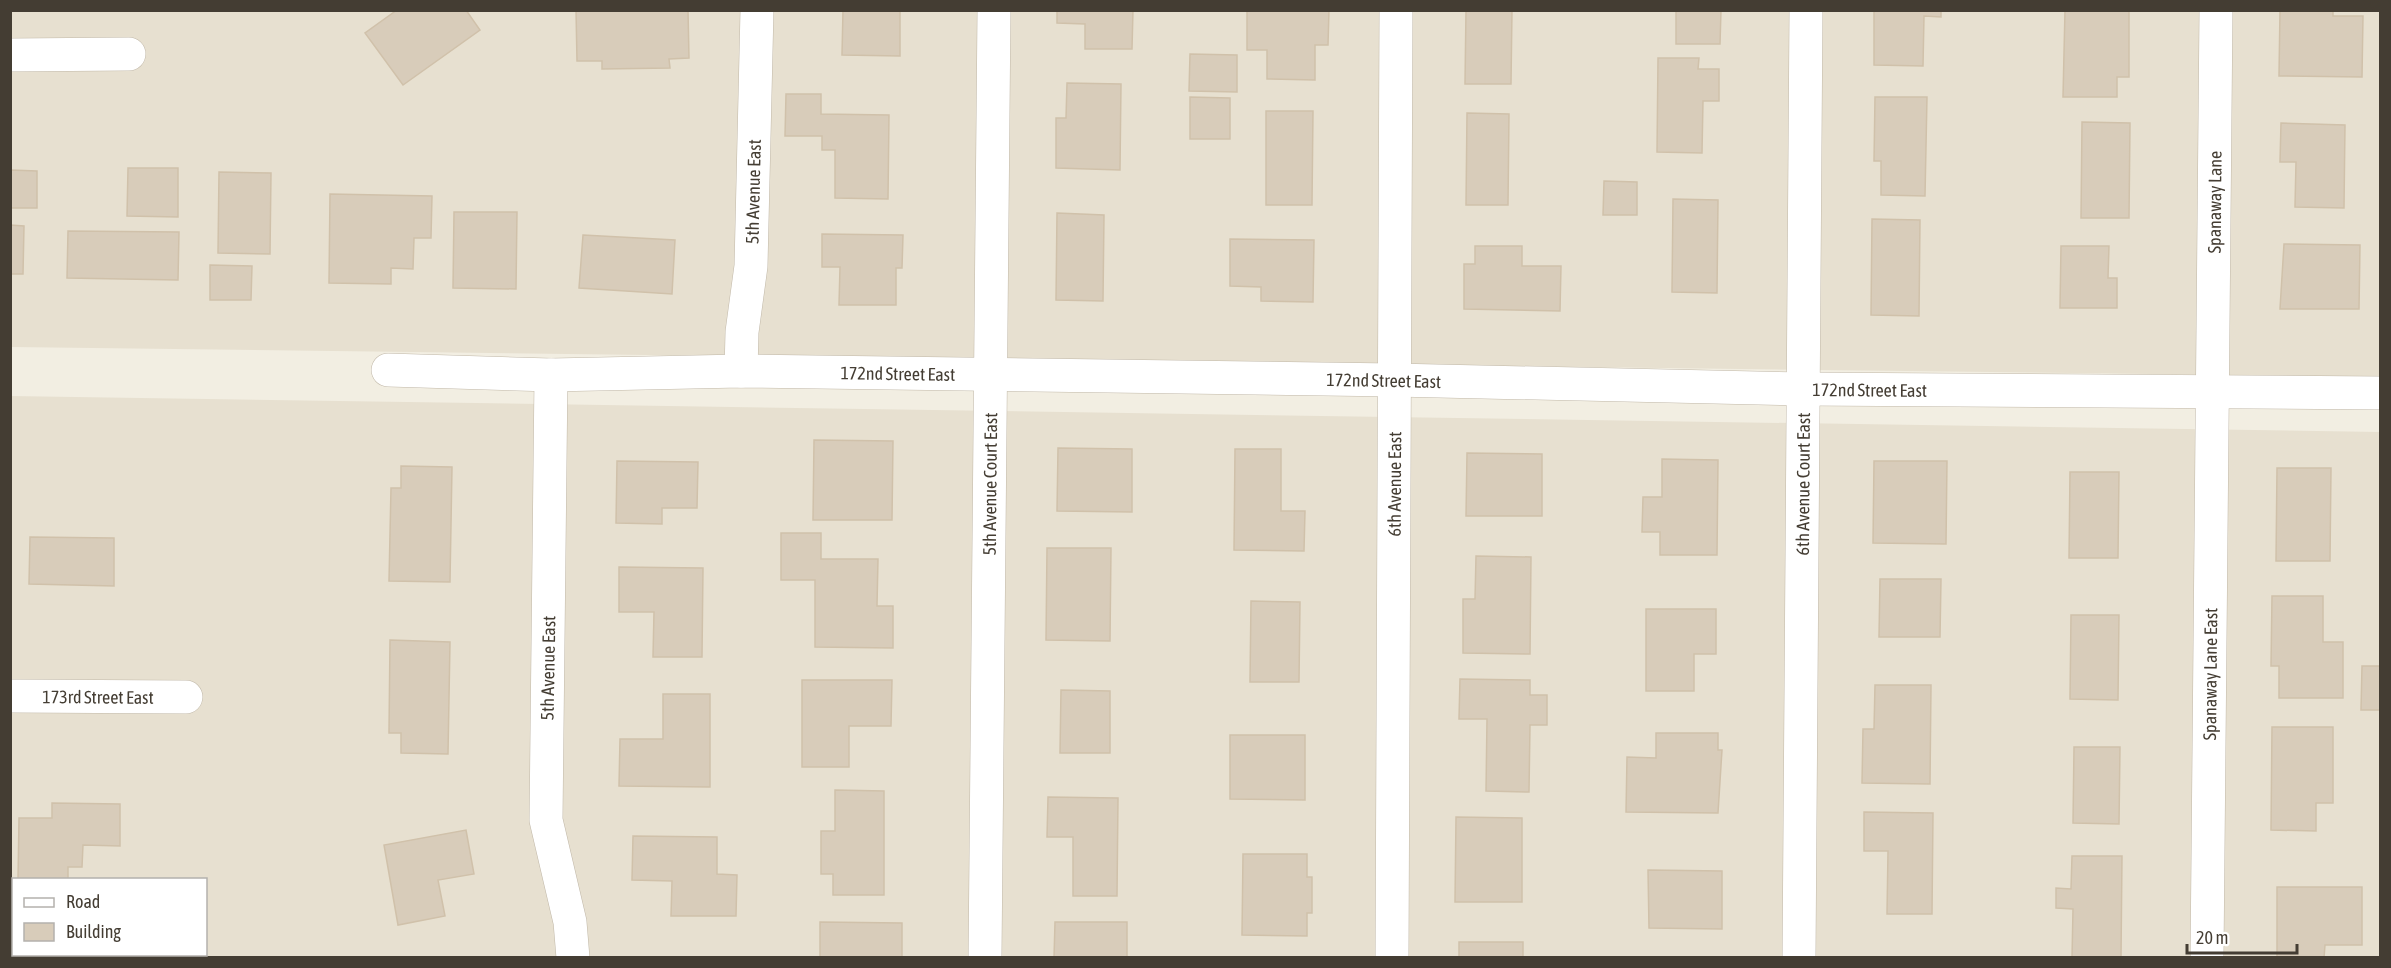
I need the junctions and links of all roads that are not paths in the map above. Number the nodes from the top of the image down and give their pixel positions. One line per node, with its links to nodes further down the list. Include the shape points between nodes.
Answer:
1 (757, 10): 9 (street, 5th Avenue East, via 751,266)
2 (994, 10): 11 (street, 5th Avenue Court East)
3 (1396, 10): 12 (street, 6th Avenue East)
4 (1806, 10): 13 (street, 6th Avenue Court East)
5 (2216, 10): 14 (street, Spanaway Lane)
6 (129, 54): 7 (street)
7 (10, 55)
8 (388, 370): 10 (street, 172nd Street East)
9 (741, 371): 10 (street, 172nd Street East); 11 (street, 172nd Street East)
10 (551, 375): 18 (street, 5th Avenue East, via 546,820 570,922)
11 (992, 376): 12 (street, 172nd Street East); 19 (street, 5th Avenue Court East)
12 (1394, 380): 13 (street, 172nd Street East); 20 (street, 6th Avenue East)
13 (1804, 389): 14 (street, 172nd Street East); 21 (street, 6th Avenue Court East)
14 (2212, 392): 15 (street, 172nd Street East); 22 (street, Spanaway Lane East)
15 (2380, 393)
16 (10, 696): 17 (street, 173rd Street East)
17 (186, 698)
18 (573, 957)
19 (985, 957)
20 (1392, 957)
21 (1799, 957)
22 (2208, 957)

